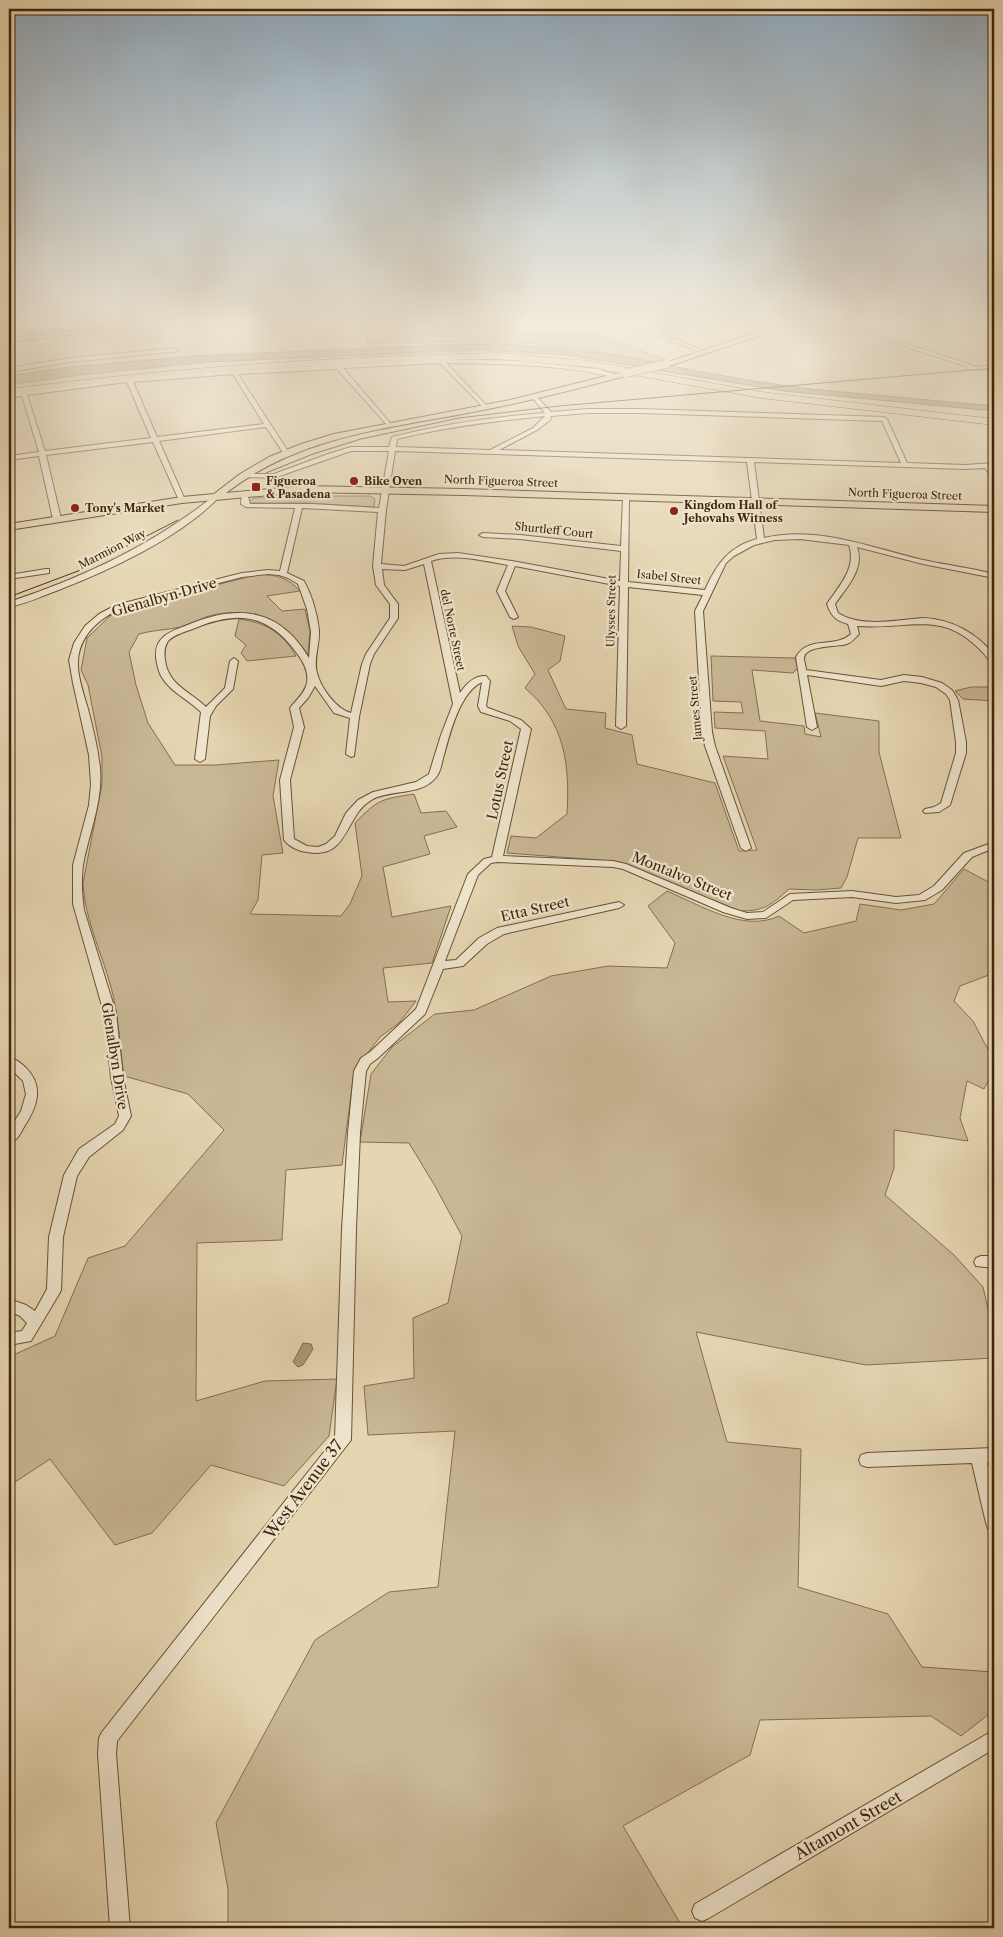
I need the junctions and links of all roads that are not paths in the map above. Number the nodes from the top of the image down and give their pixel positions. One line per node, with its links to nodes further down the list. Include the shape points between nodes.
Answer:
1 (30, 415): 19 (street)
2 (145, 415): 15 (street)
3 (263, 415): 13 (street)
4 (381, 415): 12 (street)
5 (437, 415): 12 (main road)
6 (526, 415): 16 (street, via 406,434 394,438)
7 (548, 415): 17 (street, via 543,423)
8 (774, 415): 22 (street, via 884,419)
9 (913, 415): 14 (highway)
10 (934, 415): 11 (highway)
11 (994, 422)
12 (388, 424): 18 (main road)
13 (269, 425): 15 (street); 18 (street)
14 (994, 427)
15 (156, 439): 19 (street); 30 (street)
16 (391, 449): 17 (street); 24 (street, via 355,449 337,453 279,475); 26 (street)
17 (491, 452): 21 (street)
18 (286, 453): 24 (main road)
19 (42, 454): 20 (street); 35 (street)
20 (9, 458)
21 (750, 460): 22 (street); 31 (street)
22 (905, 465): 23 (street)
23 (990, 466): 25 (street)
24 (243, 475): 28 (main road)
25 (994, 477)
26 (385, 490): 27 (main road, North Figueroa Street, via 302,489); 29 (main road, North Figueroa Street); 34 (street)
27 (244, 493): 28 (main road, North Figueroa Street); 32 (street, via 248,506)
28 (217, 496): 30 (main road, North Figueroa Street); 50 (street, Marmion Way, via 187,522 122,558 64,585)
29 (626, 498): 31 (main road, North Figueroa Street); 40 (street, Ulysses Street)
30 (182, 500): 35 (main road, North Figueroa Street)
31 (755, 502): 33 (main road, North Figueroa Street); 38 (street)
32 (299, 506): 34 (street); 45 (street)
33 (994, 509)
34 (382, 510): 43 (street)
35 (57, 519): 36 (main road, North Figueroa Street)
36 (9, 527)
37 (482, 536): 40 (street, Shurtleff Court)
38 (760, 541): 39 (street, Isabel Street, via 806,537); 49 (street, Isabel Street, via 740,548 726,558)
39 (852, 544): 46 (street, Isabel Street); 54 (street, via 856,563 830,608 836,616)
40 (624, 549): 48 (street, Ulysses Street)
41 (427, 561): 42 (street, Isabel Street, via 452,555); 43 (street, Isabel Street, via 405,568); 59 (street, del Norte Street)
42 (512, 563): 48 (street, Isabel Street); 52 (street, via 501,591)
43 (377, 566): 61 (street, via 380,585 394,604 394,618 368,659)
44 (46, 571): 47 (street)
45 (283, 574): 58 (street, via 301,583 311,610 315,632); 75 (street, Glenalbyn Drive, via 244,574 110,611 92,624 74,653 74,670 96,766 92,810 78,867 77,898 110,1013 125,1116 119,1127 84,1153 70,1175 56,1237 54,1290)
46 (994, 576)
47 (9, 577)
48 (623, 584): 49 (street, Isabel Street); 62 (street, Ulysses Street)
49 (708, 593): 68 (street, James Street, via 699,611 707,732)
50 (9, 605)
51 (9, 612): 53 (street)
52 (514, 617)
53 (9, 618)
54 (852, 623): 55 (street, via 873,625 917,619 943,623 973,639); 57 (street, via 853,638 837,644 806,648 801,652)
55 (994, 660)
56 (234, 661): 60 (street, via 229,689 212,705)
57 (803, 672): 63 (street); 66 (street, via 881,683 904,678 922,680 949,692 954,700 961,753 945,804)
58 (312, 675): 59 (street, via 309,690 294,708 299,727 285,780 290,840 306,850 336,842 351,813 368,798 429,780); 60 (street, via 298,646 260,618 235,614 221,616 176,632 160,644 163,670 174,688 201,707); 61 (street, via 336,711)
59 (458, 704): 69 (street, Lotus Street, via 472,683 483,678 486,681 484,710 523,724 526,729)
60 (206, 716): 65 (street)
61 (355, 717): 64 (street)
62 (621, 726)
63 (812, 728)
64 (351, 754)
65 (200, 759)
66 (928, 811)
67 (994, 844): 69 (street, Montalvo Street, via 968,855 938,888 922,898 896,900 852,894 790,897 766,915 747,916 613,864)
68 (746, 848)
69 (497, 859): 71 (street, West Avenue 37, via 482,864 470,879)
70 (619, 905): 71 (street, Etta Street, via 500,931 483,941 459,963)
71 (438, 966): 83 (street, West Avenue 37, via 421,1011 365,1061 360,1071 349,1229 344,1440 108,1738)
72 (9, 1061): 73 (street, via 31,1082 33,1094 30,1106)
73 (9, 1139)
74 (9, 1305): 75 (street, via 23,1309 32,1316)
75 (35, 1324): 76 (street, via 26,1337)
76 (9, 1339)
77 (994, 1455): 78 (street)
78 (978, 1456): 79 (street); 80 (street)
79 (868, 1460)
80 (994, 1523)
81 (994, 1739): 82 (street, Altamont Street)
82 (702, 1911)
83 (120, 1928)

